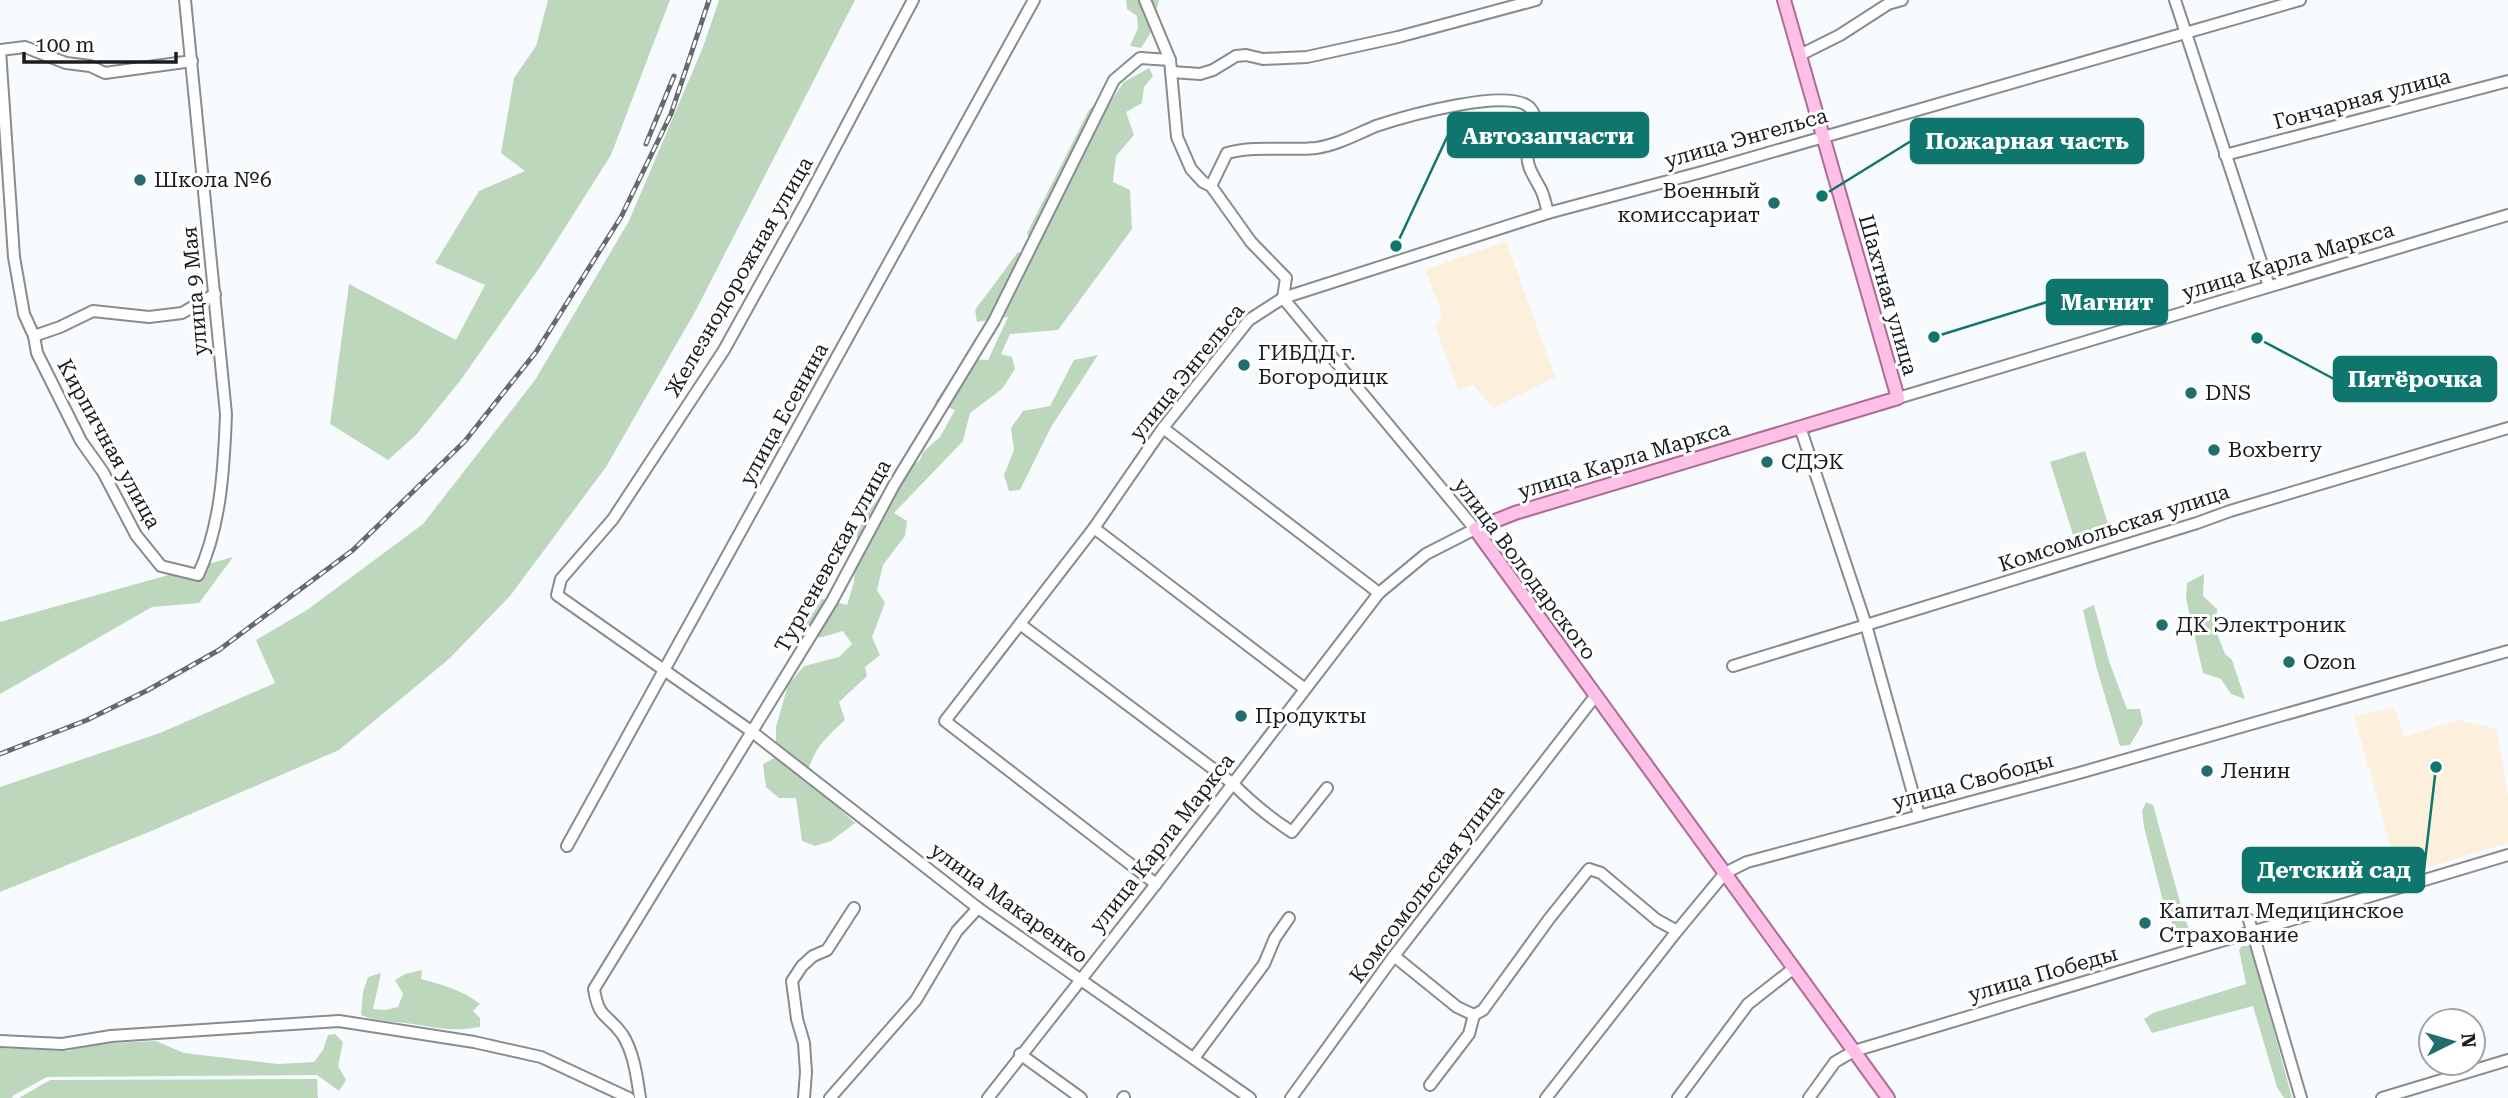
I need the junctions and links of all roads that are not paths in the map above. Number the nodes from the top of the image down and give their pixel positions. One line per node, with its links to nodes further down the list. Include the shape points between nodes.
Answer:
1 (185, 0): 13 (street, улица 9 Мая)
2 (912, 0): 33 (street, Железнодорожная улица, via 724,350 613,519 561,579)
3 (1034, 0): 38 (street, улица Есенина)
4 (1145, 0): 14 (street, улица Володарского)
5 (1536, 0): 14 (street, Тургеневская улица, via 1307,57 1236,56 1200,74)
6 (1784, 0): 12 (main road, Шахтная улица)
7 (1902, 0): 12 (street)
8 (2175, 0): 10 (street)
9 (2300, 0): 10 (street, улица Энгельса)
10 (2186, 34): 16 (street, улица Энгельса); 17 (street)
11 (0, 50): 13 (street, via 25,47 105,73); 24 (street, Кирпичная улица, via 14,257 24,314)
12 (1800, 55): 16 (main road, Шахтная улица)
13 (192, 61): 22 (street, улица 9 Мая)
14 (1171, 66): 18 (street, улица Володарского, via 1177,137 1191,169); 41 (street, Тургеневская улица, via 1140,58 1114,80 994,321)
15 (2508, 81): 17 (street, Гончарная улица)
16 (1822, 136): 19 (street, улица Энгельса); 25 (main road, Шахтная улица)
17 (2225, 155): 21 (street)
18 (1210, 186): 19 (street, via 1227,153 1264,147 1316,148 1462,103 1507,99 1522,101 1535,115 1527,155); 23 (street, улица Володарского, via 1251,242 1286,278)
19 (1548, 213): 23 (street, улица Энгельса)
20 (2508, 215): 21 (street, улица Карла Маркса)
21 (2269, 286): 25 (street, улица Карла Маркса)
22 (215, 294): 24 (street, via 182,313 149,317 93,311); 31 (street, улица 9 Мая, via 226,415 224,466 207,556)
23 (1283, 298): 26 (street, улица Энгельса, via 1249,320); 30 (street, улица Володарского)
24 (34, 336): 31 (street, Кирпичная улица, via 37,353 81,441 136,535 160,566)
25 (1898, 398): 27 (main road, улица Карла Маркса)
26 (1163, 428): 29 (street, улица Энгельса); 32 (street)
27 (1800, 428): 30 (main road, улица Карла Маркса); 35 (street)
28 (2508, 428): 35 (street, Комсомольская улица)
29 (1094, 528): 34 (street, улица Энгельса); 39 (street)
30 (1475, 529): 32 (street, улица Карла Маркса, via 1426,554); 40 (main road, улица Володарского)
31 (198, 575)
32 (1379, 593): 39 (street, улица Карла Маркса)
33 (557, 595): 38 (street, улица Макаренко)
34 (1020, 624): 42 (street); 48 (street, улица Энгельса, via 945,721)
35 (1866, 625): 37 (street, Комсомольская улица); 44 (street)
36 (2508, 651): 44 (street, улица Свободы)
37 (1733, 666)
38 (664, 671): 41 (street, улица Макаренко); 45 (street, улица Есенина)
39 (1305, 689): 42 (street, улица Карла Маркса)
40 (1596, 695): 47 (main road, улица Володарского); 54 (street, Комсомольская улица)
41 (751, 731): 50 (street, улица Макаренко); 65 (street, Тургеневская улица, via 594,989 597,1009 623,1035)
42 (1232, 783): 43 (street, via 1292,832); 48 (street, улица Карла Маркса)
43 (1327, 788)
44 (1919, 815): 47 (street, улица Свободы, via 1747,862)
45 (567, 846)
46 (2508, 855): 52 (street, улица Победы)
47 (1725, 873): 53 (street, улица Свободы); 55 (main road, улица Володарского)
48 (1156, 884): 56 (street, улица Карла Маркса)
49 (854, 908): 66 (street, via 827,950 802,965 792,981 804,1043)
50 (978, 908): 56 (street, улица Макаренко); 67 (street, via 957,931 916,1000)
51 (1289, 918): 61 (street, via 1264,964)
52 (2251, 925): 59 (street, улица Победы); 76 (street)
53 (1677, 931): 57 (street, via 1601,873 1589,869 1483,1010); 72 (street, улица Свободы)
54 (1394, 956): 57 (street, via 1457,1007); 71 (street, Комсомольская улица)
55 (1794, 968): 59 (main road, улица Володарского); 73 (street, via 1748,1004)
56 (1081, 979): 60 (street, улица Карла Маркса); 61 (street, улица Макаренко)
57 (1474, 1015): 63 (street, via 1469,1034)
58 (0, 1041): 64 (street, via 62,1044 111,1036 339,1021 541,1056)
59 (1854, 1051): 74 (street, улица Победы, via 1835,1062); 75 (main road, улица Володарского)
60 (1020, 1054): 68 (street, улица Карла Маркса); 69 (street)
61 (1194, 1058): 70 (street, улица Макаренко)
62 (2508, 1060): 77 (street)
63 (1430, 1085)
64 (629, 1098)
65 (640, 1098)
66 (804, 1098)
67 (830, 1098)
68 (988, 1098)
69 (1081, 1098)
70 (1250, 1098)
71 (1291, 1098)
72 (1546, 1098)
73 (1678, 1098)
74 (1809, 1098)
75 (1888, 1098)
76 (2301, 1098)
77 (2382, 1098)

